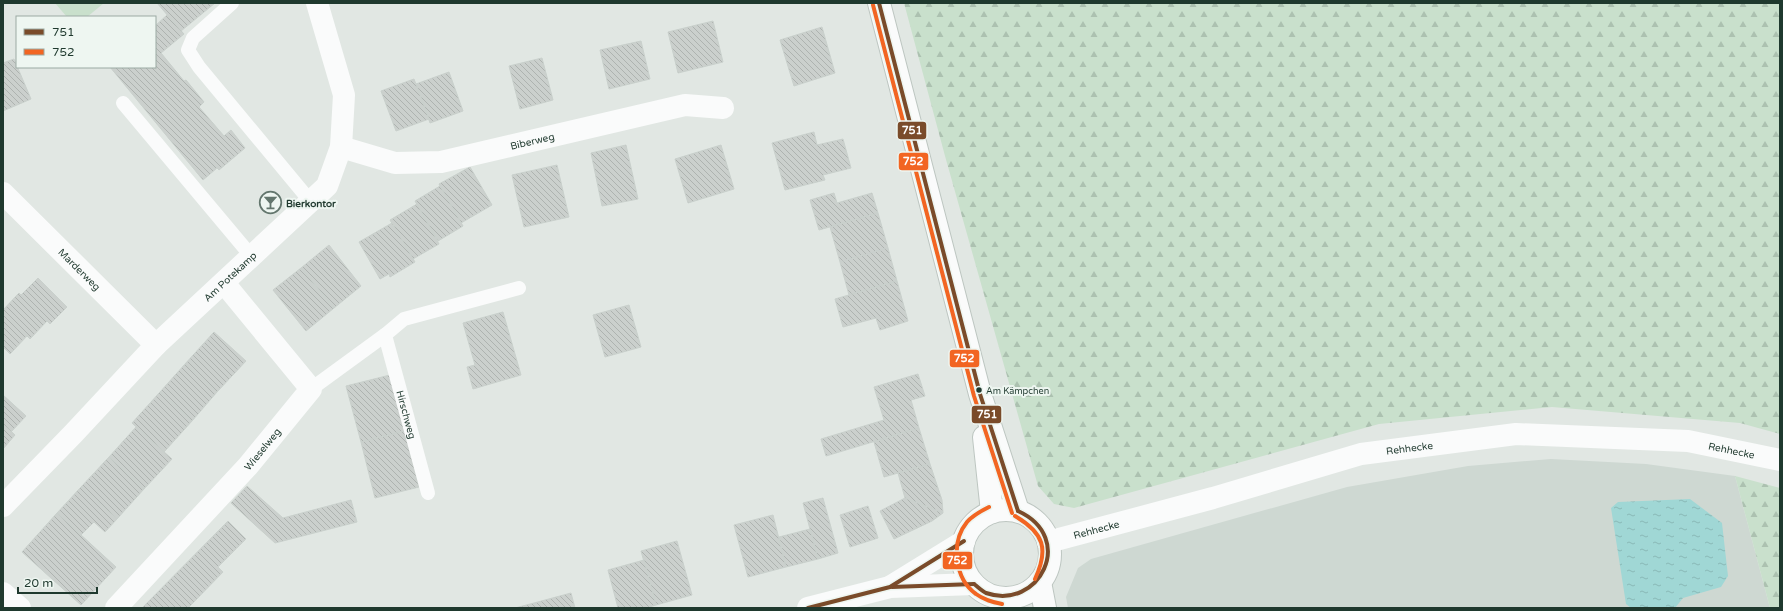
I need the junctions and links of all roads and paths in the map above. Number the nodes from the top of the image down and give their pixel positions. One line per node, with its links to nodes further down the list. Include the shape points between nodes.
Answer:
1 (232, 3): 8 (lane, via 193,38 188,50 198,67)
2 (316, 3): 6 (street, Am Potekamp, via 344,95)
3 (879, 3): 15 (street)
4 (123, 102): 9 (lane)
5 (723, 108): 6 (street, Biberweg, via 685,105 441,162 395,163)
6 (341, 147): 8 (street, Am Potekamp, via 328,186)
7 (3, 194): 13 (street, Marderweg)
8 (311, 202): 9 (street, Am Potekamp)
9 (252, 257): 10 (street, Am Potekamp)
10 (224, 283): 13 (street, Am Potekamp); 14 (street)
11 (518, 288): 12 (lane, via 404,319)
12 (385, 335): 14 (lane); 17 (lane, Hirschweg)
13 (156, 345): 18 (street, Am Potekamp)
14 (312, 389): 30 (street, Wieselweg, via 248,466)
15 (980, 394): 19 (street); 20 (street)
16 (1780, 460): 22 (street, Rehhecke, via 1688,441 1516,434 1361,454 1213,498)
17 (428, 494)
18 (3, 506)
19 (1018, 511): 20 (street); 22 (street, via 1042,528)
20 (992, 512): 21 (street, via 980,518 970,528)
21 (964, 541): 24 (street, via 962,556 965,571); 25 (street)
22 (1048, 542): 23 (street, via 1050,556 1047,570)
23 (1040, 582): 28 (street, via 1030,591); 32 (street)
24 (974, 584): 25 (street); 28 (street)
25 (890, 587): 27 (street)
26 (3, 593): 29 (street)
27 (844, 603): 31 (street)
28 (1006, 603)
29 (20, 608)
30 (116, 608)
31 (808, 608)
32 (1045, 608)

